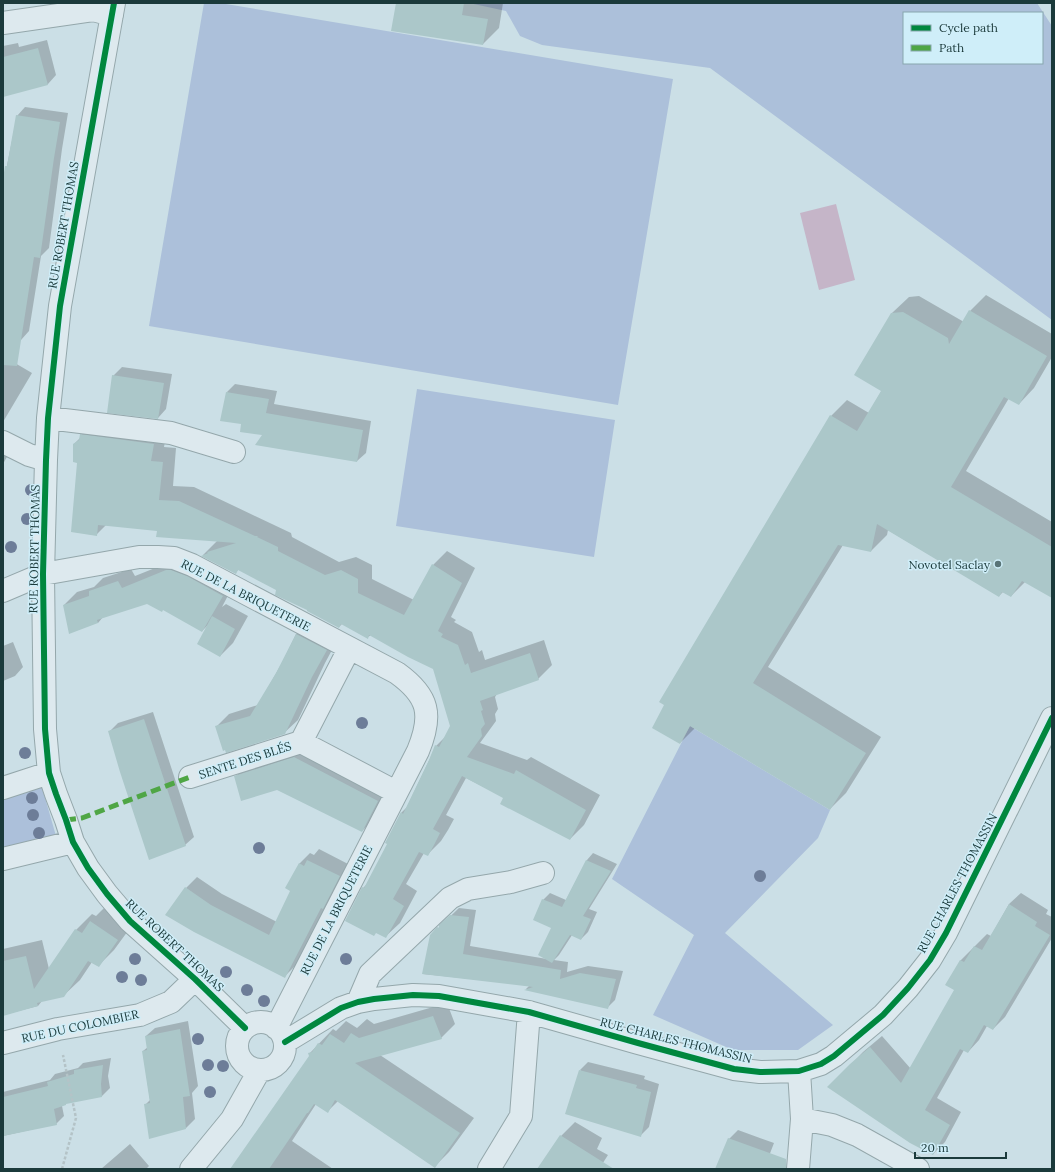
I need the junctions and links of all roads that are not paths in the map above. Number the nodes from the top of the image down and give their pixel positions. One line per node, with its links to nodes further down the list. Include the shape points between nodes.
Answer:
1 (113, 9): 2 (street); 3 (street, RUE ROBERT THOMAS, via 60,306)
2 (3, 23)
3 (48, 418): 5 (street, via 171,433); 6 (street, RUE ROBERT THOMAS)
4 (3, 442): 6 (street)
5 (234, 452)
6 (46, 460): 7 (street, RUE ROBERT THOMAS)
7 (43, 574): 8 (street); 9 (street, RUE DE LA BRIQUETERIE, via 138,557 174,558 192,565); 12 (street, RUE ROBERT THOMAS, via 45,729)
8 (3, 591)
9 (349, 649): 11 (street); 15 (street, RUE DE LA BRIQUETERIE, via 397,673 411,683 425,705 425,734)
10 (1052, 718): 26 (street, RUE CHARLES THOMASSIN, via 949,927 930,960 883,1015 856,1039 821,1064)
11 (301, 742): 13 (street, SENTE DES BLÉS); 15 (street)
12 (49, 773): 14 (street); 16 (street, RUE ROBERT THOMAS)
13 (190, 777)
14 (3, 788)
15 (396, 792): 23 (street, RUE DE LA BRIQUETERIE)
16 (72, 842): 17 (street); 19 (street, RUE ROBERT THOMAS, via 107,894 130,921)
17 (3, 859)
18 (543, 873): 20 (street, via 511,882 468,889 450,898 370,974)
19 (195, 979): 22 (street, RUE ROBERT THOMAS); 24 (street, RUE DU COLOMBIER, via 171,1002 140,1015 58,1029)
20 (358, 1002): 21 (street, RUE CHARLES THOMASSIN, via 413,995); 23 (street, RUE CHARLES THOMASSIN)
21 (529, 1012): 26 (street, RUE CHARLES THOMASSIN, via 734,1069 760,1072); 29 (street, via 521,1116)
22 (245, 1028): 23 (street, via 261,1022 269,1023); 25 (street, via 239,1038 237,1050 244,1064)
23 (280, 1035): 25 (street, via 285,1049 283,1057 273,1067)
24 (3, 1043)
25 (259, 1071): 28 (street, via 232,1119)
26 (799, 1071): 27 (street)
27 (802, 1119): 30 (street); 31 (street, via 832,1125 857,1135)
28 (191, 1169)
29 (489, 1169)
30 (798, 1169)
31 (918, 1169)

